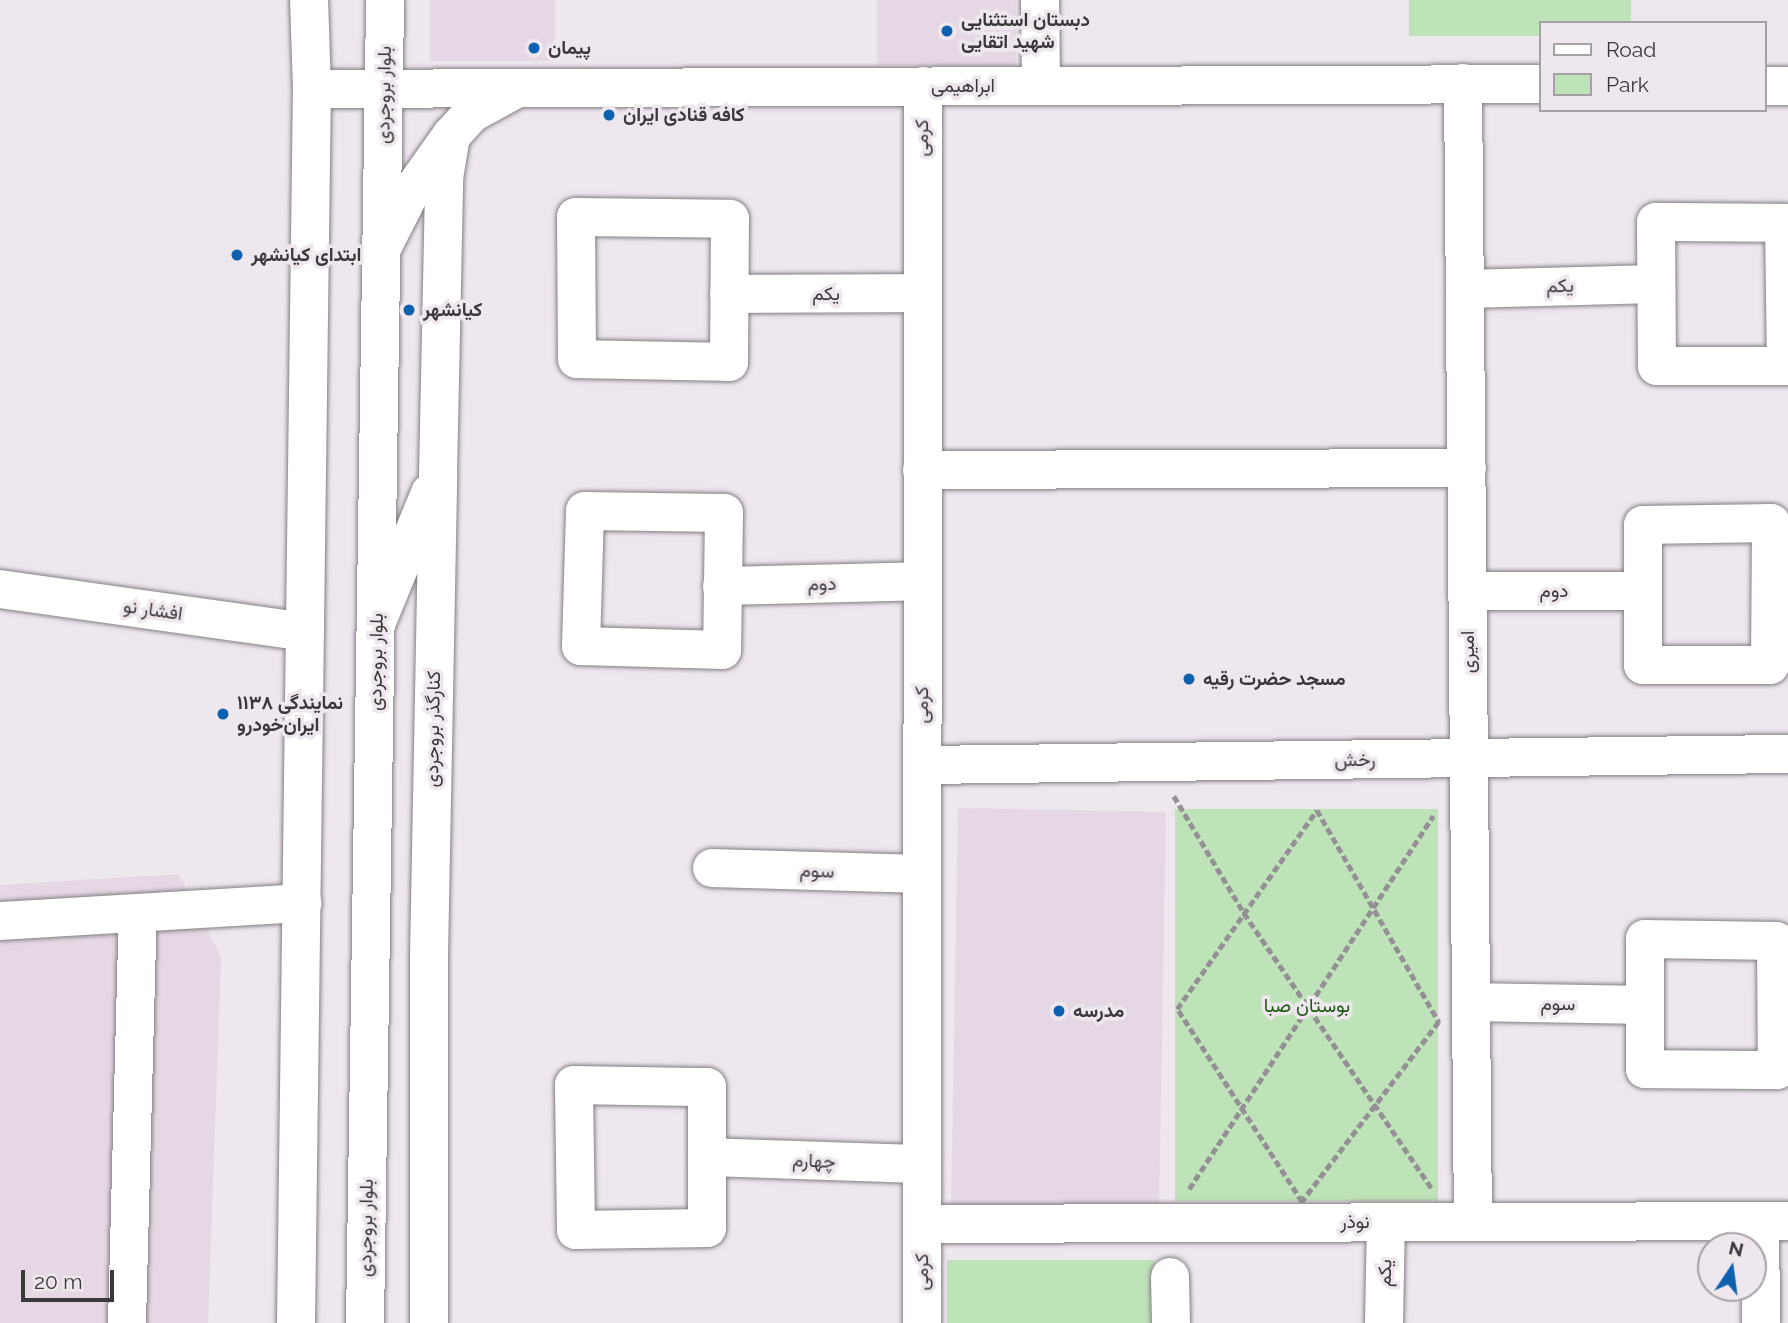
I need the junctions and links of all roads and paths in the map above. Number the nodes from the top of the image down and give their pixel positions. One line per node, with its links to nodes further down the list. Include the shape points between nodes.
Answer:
1 (309, 0): 10 (street)
2 (385, 0): 12 (street, بلوار بروجردی)
3 (1040, 0): 6 (street)
4 (1463, 83): 5 (street, ابراهیمی); 6 (street, ابراهیمی); 16 (street, امیری)
5 (1540, 83)
6 (1041, 85): 7 (street, ابراهیمی)
7 (923, 86): 11 (street, ابراهیمی); 17 (street, کرمی)
8 (1767, 86): 9 (street)
9 (1788, 86)
10 (312, 89): 12 (street, ابراهیمی); 28 (street)
11 (516, 89): 12 (street, ابراهیمی); 13 (street, via 472,113)
12 (385, 90): 14 (street, بلوار بروجردی)
13 (451, 136): 14 (street, via 409,195); 21 (street, کنارگذر بروجردی, via 444,178)
14 (383, 248): 27 (street, بلوار بروجردی)
15 (1656, 284): 15 (street, via 1656,222 1784,223 1786,366 1657,366); 16 (street, یکم)
16 (1465, 289): 19 (street, امیری)
17 (922, 293): 18 (street, یکم); 20 (street, کرمی)
18 (729, 294): 18 (street, via 730,219 576,217 577,359 729,362)
19 (1466, 468): 20 (street); 25 (street, امیری)
20 (922, 470): 22 (street, کرمی)
21 (438, 475): 27 (street); 57 (street, کنارگذر بروجردی, via 429,956)
22 (922, 582): 23 (street, دوم); 32 (street, کرمی)
23 (722, 586): 23 (street, via 724,513 585,511 581,646 722,650)
24 (0, 589): 28 (street, افشار نو)
25 (1468, 591): 26 (street, دوم); 30 (street, امیری)
26 (1641, 591): 26 (street, via 1643,525 1771,523 1770,665 1643,665)
27 (376, 624): 56 (street, بلوار بروجردی)
28 (305, 632): 36 (street)
29 (1788, 754): 30 (street, رخش)
30 (1469, 758): 31 (street, رخش); 41 (street, امیری)
31 (1153, 763): 32 (street, رخش); 39 (path)
32 (922, 765): 35 (street, کرمی)
33 (1438, 809): 37 (path)
34 (712, 868): 35 (street, سوم)
35 (922, 874): 47 (street, کرمی)
36 (302, 903): 38 (street); 55 (street)
37 (1373, 907): 39 (path, via 1317,810); 43 (path); 44 (path, via 1439,1022)
38 (138, 913): 40 (street); 54 (street)
39 (1244, 913): 43 (path); 45 (path, via 1177,1009)
40 (0, 921)
41 (1471, 1002): 42 (street, سوم); 50 (street, امیری)
42 (1645, 1005): 42 (street, via 1645,1069 1777,1070 1776,941 1645,939)
43 (1307, 1006): 44 (path); 45 (path)
44 (1375, 1105): 45 (path, via 1301,1202); 50 (path, via 1440,1201)
45 (1240, 1107): 51 (path)
46 (707, 1157): 46 (street, via 707,1087 574,1086 576,1230 707,1228); 47 (street, چهارم)
47 (922, 1164): 52 (street, کرمی)
48 (1774, 1221): 50 (street, نوذر); 61 (street)
49 (1386, 1222): 50 (street, نوذر); 51 (street, نوذر); 60 (street, یکم)
50 (1473, 1222)
51 (1168, 1223): 52 (street, نوذر)
52 (922, 1224): 58 (street, کرمی)
53 (1170, 1277): 59 (street)
54 (127, 1323)
55 (296, 1323)
56 (365, 1323)
57 (429, 1323)
58 (922, 1323)
59 (1171, 1323)
60 (1384, 1323)
61 (1761, 1323)

